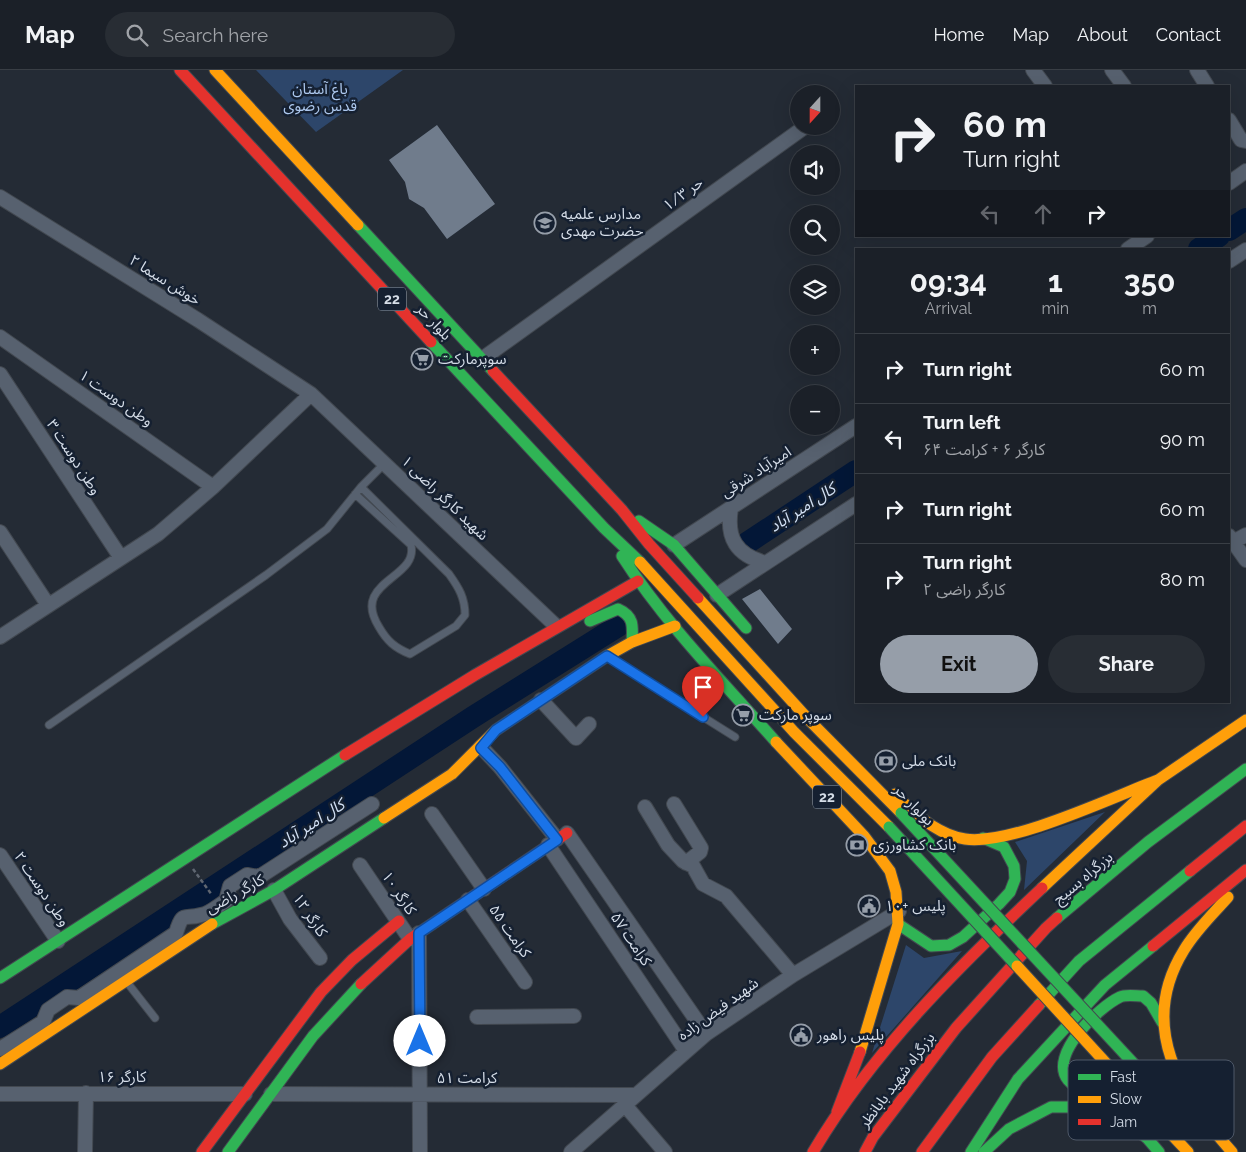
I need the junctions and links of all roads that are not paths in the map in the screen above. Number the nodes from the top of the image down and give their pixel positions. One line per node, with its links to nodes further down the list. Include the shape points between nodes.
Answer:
1 (180, 70): 31 (main road, بلوار حر / 22)
2 (215, 70): 20 (main road, بلوار حر / 22)
3 (1033, 70): 6 (street)
4 (1112, 70): 7 (street)
5 (1197, 70): 8 (street)
6 (1044, 85)
7 (1123, 85)
8 (1206, 85)
9 (1230, 122): 11 (street, via 1241,140)
10 (793, 135): 20 (street, حر ۱/۳)
11 (1246, 141)
12 (1246, 172): 13 (street)
13 (1230, 182)
14 (0, 197): 22 (street, خوش سیما ۲)
15 (1146, 237): 16 (street)
16 (1129, 248)
17 (1246, 250): 18 (street)
18 (1230, 260)
19 (0, 337): 26 (street, وطن دوست ۱)
20 (482, 359): 30 (main road, بلوار حر / 22)
21 (0, 374): 36 (street, وطن دوست ۳)
22 (311, 394): 24 (street, شهید کارگر راضی ۱); 26 (street)
23 (855, 427): 29 (street, امیرآباد شرقی)
24 (385, 463): 25 (lane); 42 (street, شهید کارگر راضی ۱)
25 (361, 486): 27 (lane); 27 (lane, via 450,574 465,602 465,615 456,626 410,654 397,649 386,639 372,616 374,595 385,581 407,565 413,553 411,545)
26 (213, 487): 36 (street, via 158,534)
27 (355, 494): 52 (lane, via 327,529)
28 (855, 505): 38 (street)
29 (731, 508): 35 (street, امیرآباد شرقی); 38 (street, via 732,538 752,559)
30 (622, 510): 35 (main road, 22); 91 (main road, بولوار حر, bridge, via 802,712 901,813)
31 (604, 528): 39 (main road, 22); 90 (main road, bridge, via 655,576 794,732 889,827)
32 (0, 532): 41 (street)
33 (1246, 535): 34 (street)
34 (1231, 539): 37 (street)
35 (674, 545): 40 (main road, 22)
36 (121, 558): 41 (street)
37 (1246, 560)
38 (766, 563): 40 (street)
39 (638, 581): 42 (main road); 43 (main road, 22)
40 (717, 595): 45 (main road, 22)
41 (48, 604): 44 (street)
42 (556, 626): 48 (main road)
43 (675, 626): 46 (main road, کارگر راضی); 73 (main road, 22, via 779,746 864,836 890,871)
44 (0, 637)
45 (755, 639)
46 (632, 642): 47 (main road, کارگر راضی); 48 (main road, via 633,621 618,609 520,659)
47 (607, 656): 49 (main road, کارگر راضی); 54 (lane)
48 (480, 672): 76 (main road, via 280,795)
49 (541, 700): 51 (street, via 576,738); 55 (main road, کارگر راضی, via 496,730)
50 (1246, 720): 57 (main road)
51 (589, 724)
52 (49, 725)
53 (832, 726): 63 (main road, via 899,799 938,830 967,839)
54 (736, 737)
55 (481, 748): 64 (street); 71 (main road, کارگر راضی, via 452,774)
56 (1246, 769): 86 (main road, بزرگراه بسیج, via 1148,842 1046,928)
57 (1158, 780): 63 (main road, via 1011,834); 102 (main road, via 919,1009)
58 (372, 804): 88 (street, via 259,877 247,875 230,886 226,901 202,916 186,915 180,920 176,933 79,998 67,996 48,1010 43,1022)
59 (674, 804): 66 (street, via 701,848)
60 (645, 807): 66 (street, via 668,845)
61 (432, 814): 70 (street)
62 (1246, 826): 114 (main road, via 1079,961 992,1057)
63 (983, 838): 73 (main road, via 1004,848 1014,866 1015,879 1000,904 964,937 949,945 931,946 914,937)
64 (557, 839): 70 (main road); 87 (street); 89 (street, کرامت ۵۷)
65 (0, 855): 76 (street, وطن دوست ۲)
66 (686, 863): 78 (street, via 693,866 706,886 726,896)
67 (360, 865): 74 (street, کارگر ۱۰)
68 (1246, 870): 115 (main road, via 1105,985 1018,1079)
69 (1246, 877): 85 (main road, via 1203,924 1178,959 1166,993)
70 (484, 889): 72 (main road)
71 (274, 890): 77 (street, کارگر ۱۲, via 290,919); 80 (main road, کارگر راضی, via 224,916)
72 (468, 900): 75 (main road); 81 (street, کرامت ۵۵)
73 (898, 918): 78 (street, شهید فیض زاده); 102 (main road, 22, via 864,1041)
74 (398, 921): 75 (street, کارگر ۱۰); 97 (main road, via 352,960 321,992)
75 (415, 936): 98 (main road, via 340,1006 313,1036); 99 (street)
76 (58, 941): 79 (main road)
77 (320, 958)
78 (793, 976): 87 (street, شهید فیض زاده)
79 (0, 978)
80 (126, 981): 83 (lane); 93 (main road, کارگر راضی)
81 (525, 982)
82 (574, 1016): 84 (street)
83 (155, 1018)
84 (477, 1018)
85 (1162, 1022): 92 (main road); 94 (main road, via 1143,996 1122,996 1107,1005 1070,1043 1063,1067)
86 (956, 1028): 113 (main road, بزرگراه شهید بابانظر)
87 (706, 1034): 89 (street, شهید فیض زاده)
88 (0, 1050)
89 (686, 1051): 100 (street, شهید فیض زاده)
90 (1103, 1060)
91 (1130, 1060)
92 (1170, 1060)
93 (0, 1064)
94 (1068, 1080)
95 (86, 1093): 96 (street, کارگر ۱۶); 97 (street, کارگر ۱۶); 106 (street)
96 (0, 1094)
97 (245, 1094): 107 (main road)
98 (271, 1094): 99 (street, کرامت ۵۱); 108 (main road)
99 (420, 1094): 100 (street, کرامت ۵۱); 109 (street)
100 (629, 1100): 110 (street, شهید فیض زاده); 111 (street)
101 (1068, 1107): 116 (main road, via 1051,1107 1009,1129)
102 (837, 1112): 112 (main road)
103 (1149, 1140): 117 (main road)
104 (1177, 1140): 118 (main road, bridge)
105 (1222, 1140): 119 (main road)
106 (85, 1152)
107 (202, 1152)
108 (228, 1152)
109 (420, 1152)
110 (570, 1152)
111 (665, 1152)
112 (813, 1152)
113 (864, 1152)
114 (922, 1152)
115 (971, 1152)
116 (984, 1152)
117 (1159, 1152)
118 (1188, 1152)
119 (1232, 1152)

